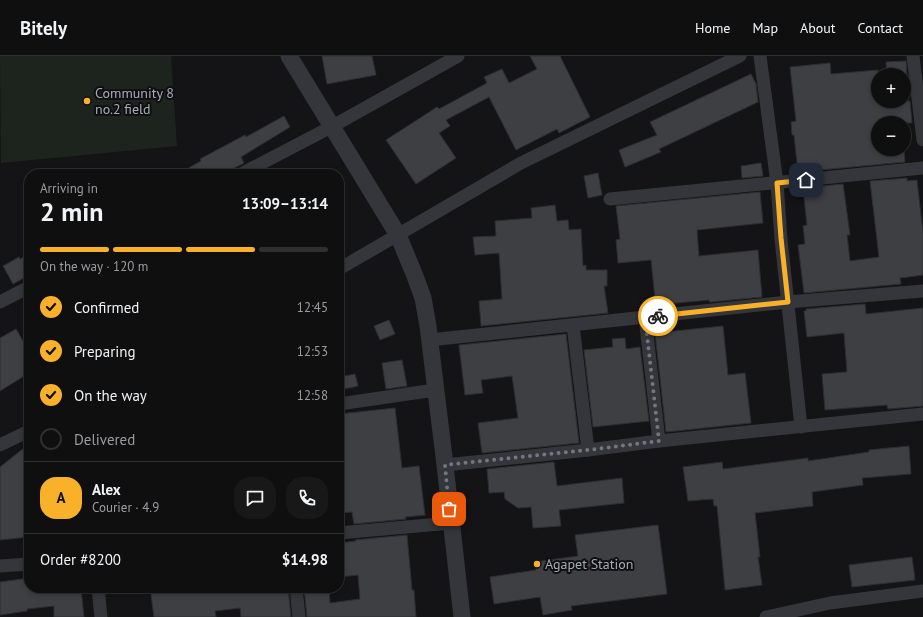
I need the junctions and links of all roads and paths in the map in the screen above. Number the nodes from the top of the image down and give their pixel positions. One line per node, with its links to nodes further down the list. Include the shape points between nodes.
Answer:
1 (289, 56): 6 (street)
2 (458, 56): 6 (street)
3 (740, 56): 12 (street, via 521,163)
4 (764, 56): 10 (street)
5 (913, 56): 7 (street)
6 (331, 127): 9 (street); 12 (street)
7 (923, 140)
8 (923, 168): 10 (street)
9 (251, 169)
10 (777, 183): 11 (street); 17 (street)
11 (610, 199)
12 (398, 235): 13 (street); 20 (street, via 422,298)
13 (344, 266)
14 (24, 290): 16 (street)
15 (923, 291): 17 (street)
16 (0, 302)
17 (788, 302): 18 (street); 24 (street)
18 (645, 317): 19 (street); 26 (street)
19 (573, 325): 20 (street); 28 (street)
20 (429, 340): 21 (street)
21 (435, 390): 22 (street); 29 (street)
22 (344, 403)
23 (923, 414): 24 (street)
24 (801, 427): 26 (street)
25 (24, 434): 27 (street)
26 (659, 441): 28 (street)
27 (0, 445)
28 (588, 450): 29 (street)
29 (445, 465): 30 (street)
30 (451, 523): 31 (street); 39 (street)
31 (344, 533)
32 (24, 564): 33 (street)
33 (0, 566)
34 (923, 590): 40 (street, via 830,603)
35 (99, 593): 37 (street)
36 (296, 593): 38 (street)
37 (101, 617)
38 (298, 617)
39 (462, 617)
40 (766, 617)

